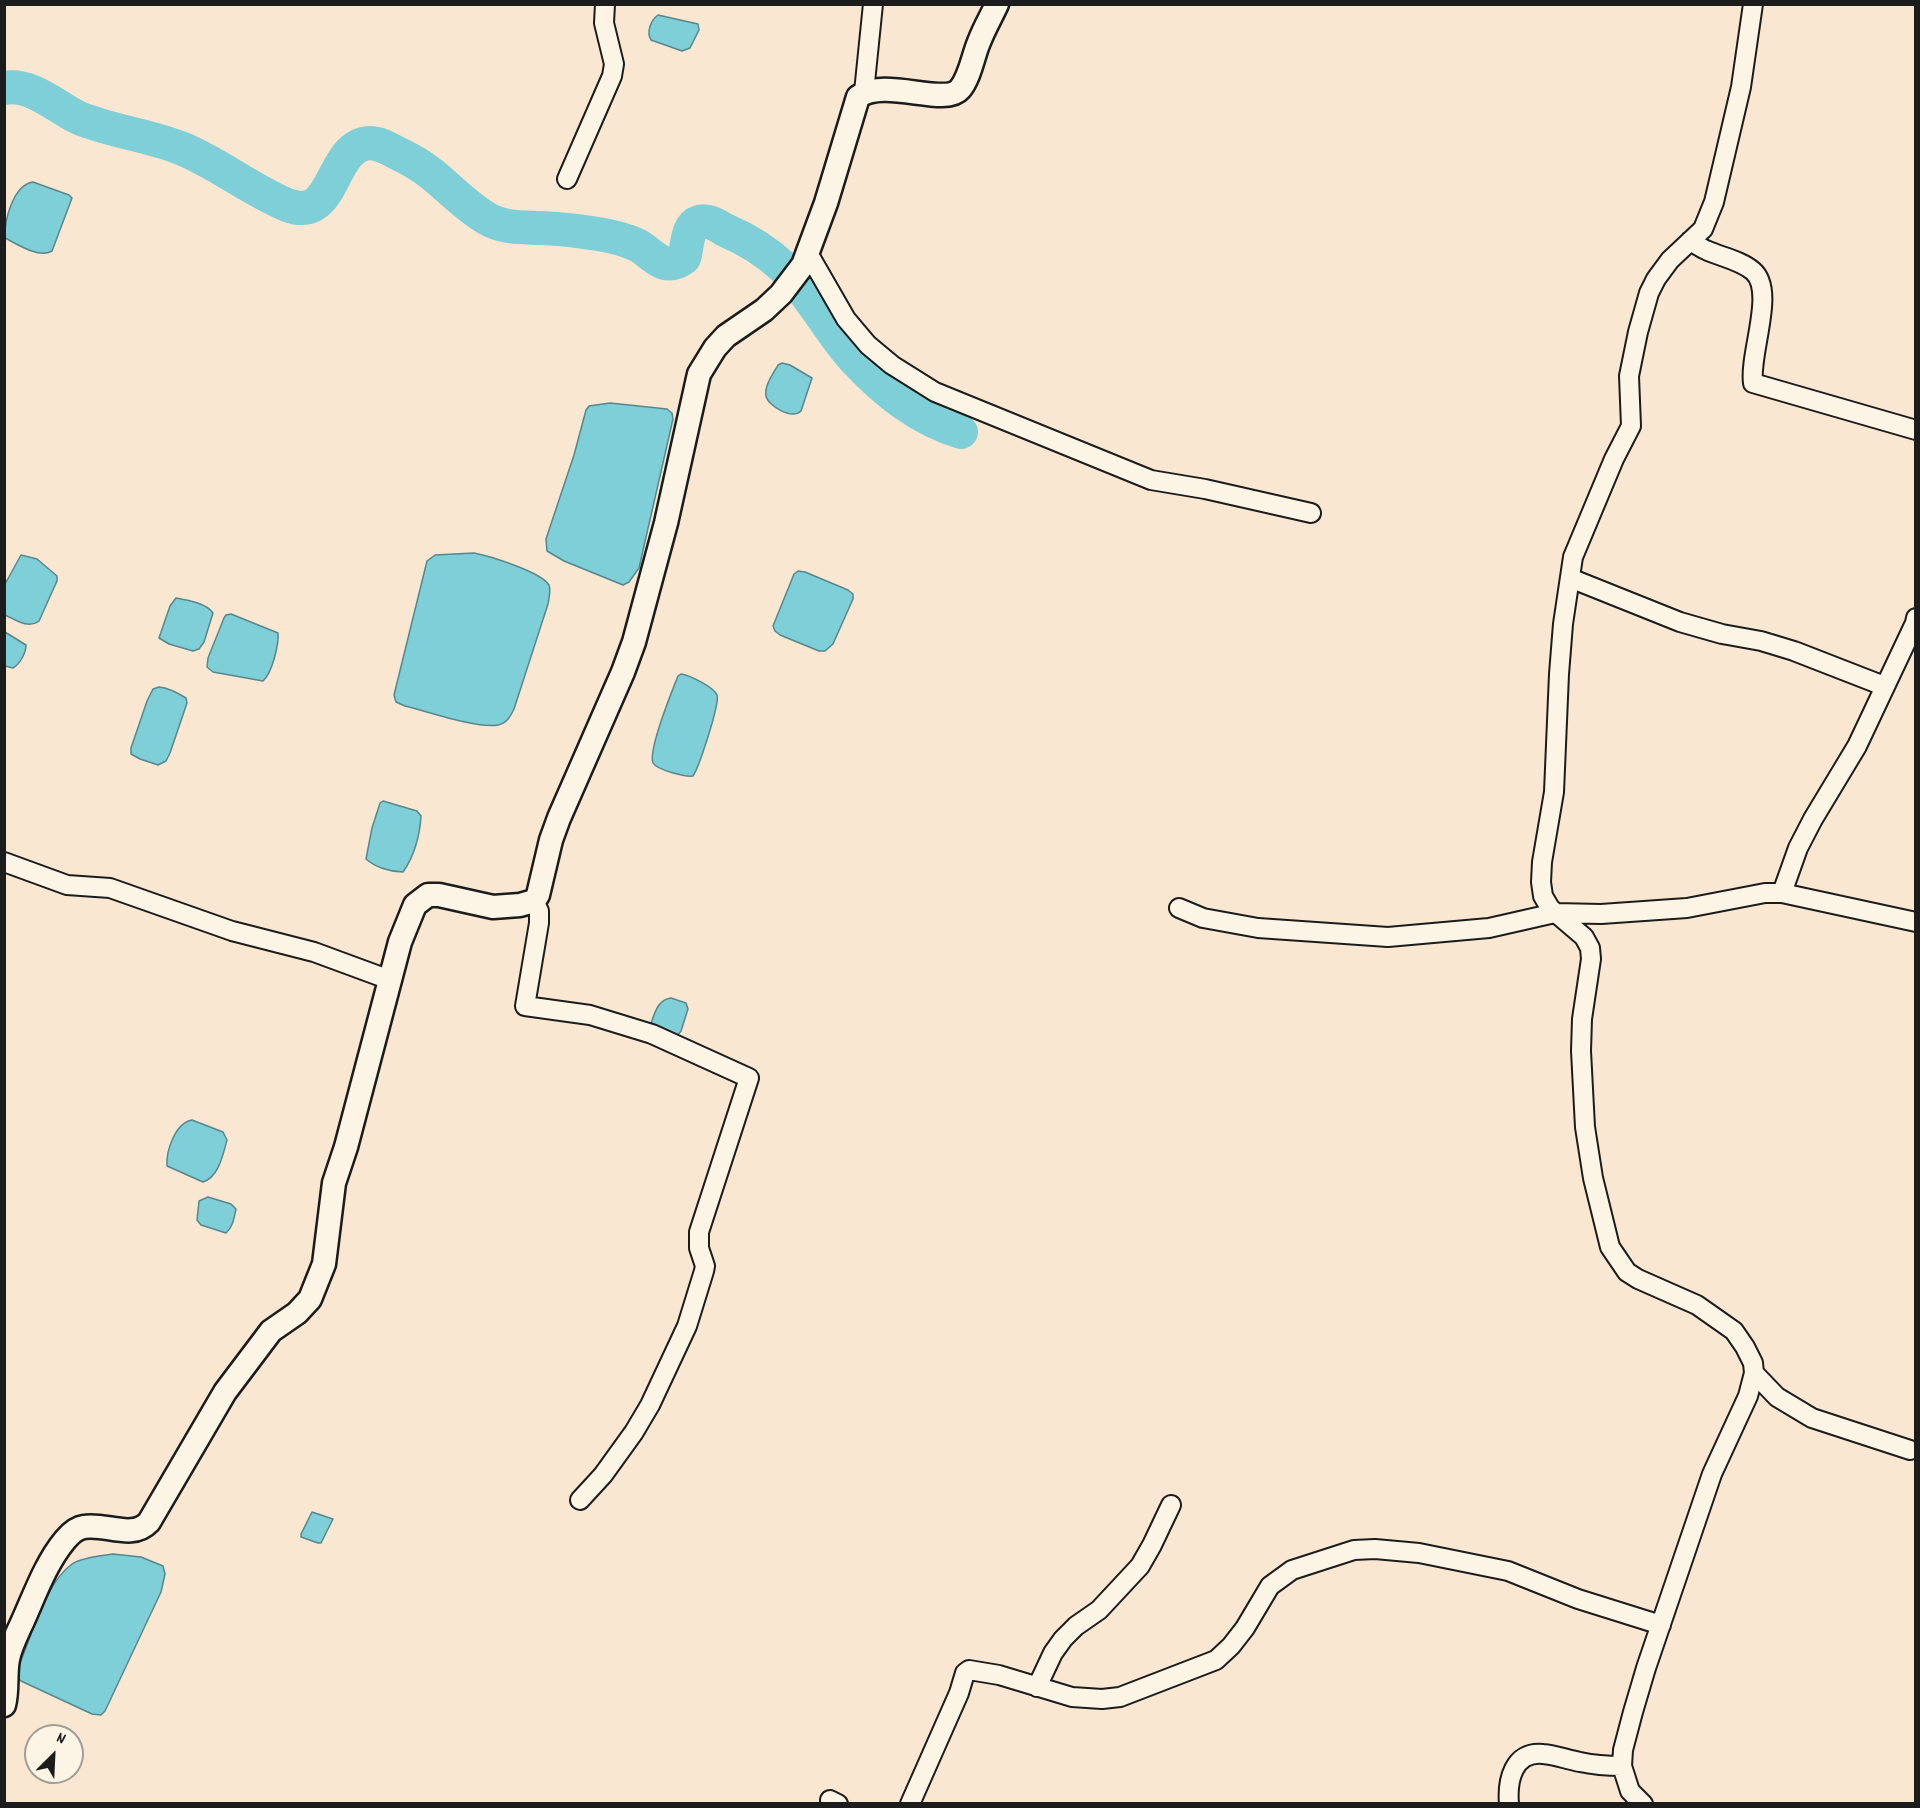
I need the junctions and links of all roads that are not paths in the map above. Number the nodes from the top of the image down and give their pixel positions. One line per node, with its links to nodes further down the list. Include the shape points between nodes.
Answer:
1 (605, 4): 6 (street, via 604,23 614,64 612,76)
2 (873, 4): 5 (street)
3 (997, 4): 5 (street, via 959,90 948,96 880,89)
4 (1753, 4): 7 (street, via 1741,87 1714,202 1703,229)
5 (864, 92): 8 (street, via 858,97)
6 (567, 179)
7 (1690, 241): 9 (street, via 1752,270 1763,286 1753,383); 11 (street, via 1670,260 1649,294 1629,376 1630,426 1583,531)
8 (805, 259): 10 (street, via 868,345 935,392 1151,480); 16 (street, via 781,294 726,336 699,374 640,623 623,672 559,818)
9 (1916, 430)
10 (1311, 513)
11 (1570, 578): 13 (street, via 1680,622 1794,651); 18 (street, via 1559,664 1554,792 1541,882 1543,896)
12 (1916, 618): 13 (street)
13 (1884, 686): 15 (street, via 1857,746 1798,848)
14 (4, 862): 20 (street, via 67,885 110,888)
15 (1782, 893): 18 (street, via 1687,908); 19 (street)
16 (534, 901): 20 (street, via 493,907 428,895 409,916); 23 (street, via 539,923 525,1006 590,1015 652,1034 749,1078 699,1233 705,1266 687,1326 634,1432)
17 (1179, 908): 18 (street, via 1203,918 1258,928 1389,937 1489,928)
18 (1556, 913): 21 (street, via 1584,937 1590,948 1581,1051 1585,1127 1610,1247 1627,1272 1697,1305 1734,1331 1745,1347)
19 (1916, 922)
20 (390, 980): 27 (street, via 333,1189 324,1264 310,1299 271,1331 225,1392 144,1528 126,1531 81,1527 64,1541 13,1644)
21 (1754, 1373): 22 (street, via 1777,1397 1812,1418); 25 (street, via 1748,1396 1712,1474)
22 (1910, 1450)
23 (580, 1500)
24 (1171, 1505): 26 (street, via 1140,1566 1099,1610 1063,1639)
25 (1661, 1625): 26 (street, via 1578,1599 1508,1571 1398,1550 1354,1551 1292,1570 1270,1586 1245,1628 1216,1660 1102,1700); 28 (street, via 1633,1712)
26 (1037, 1687): 29 (street, via 981,1670 965,1673)
27 (4, 1705)
28 (1623, 1766): 30 (street, via 1533,1754 1512,1769); 31 (street, via 1630,1791)
29 (910, 1803)
30 (1509, 1803)
31 (1643, 1803)

